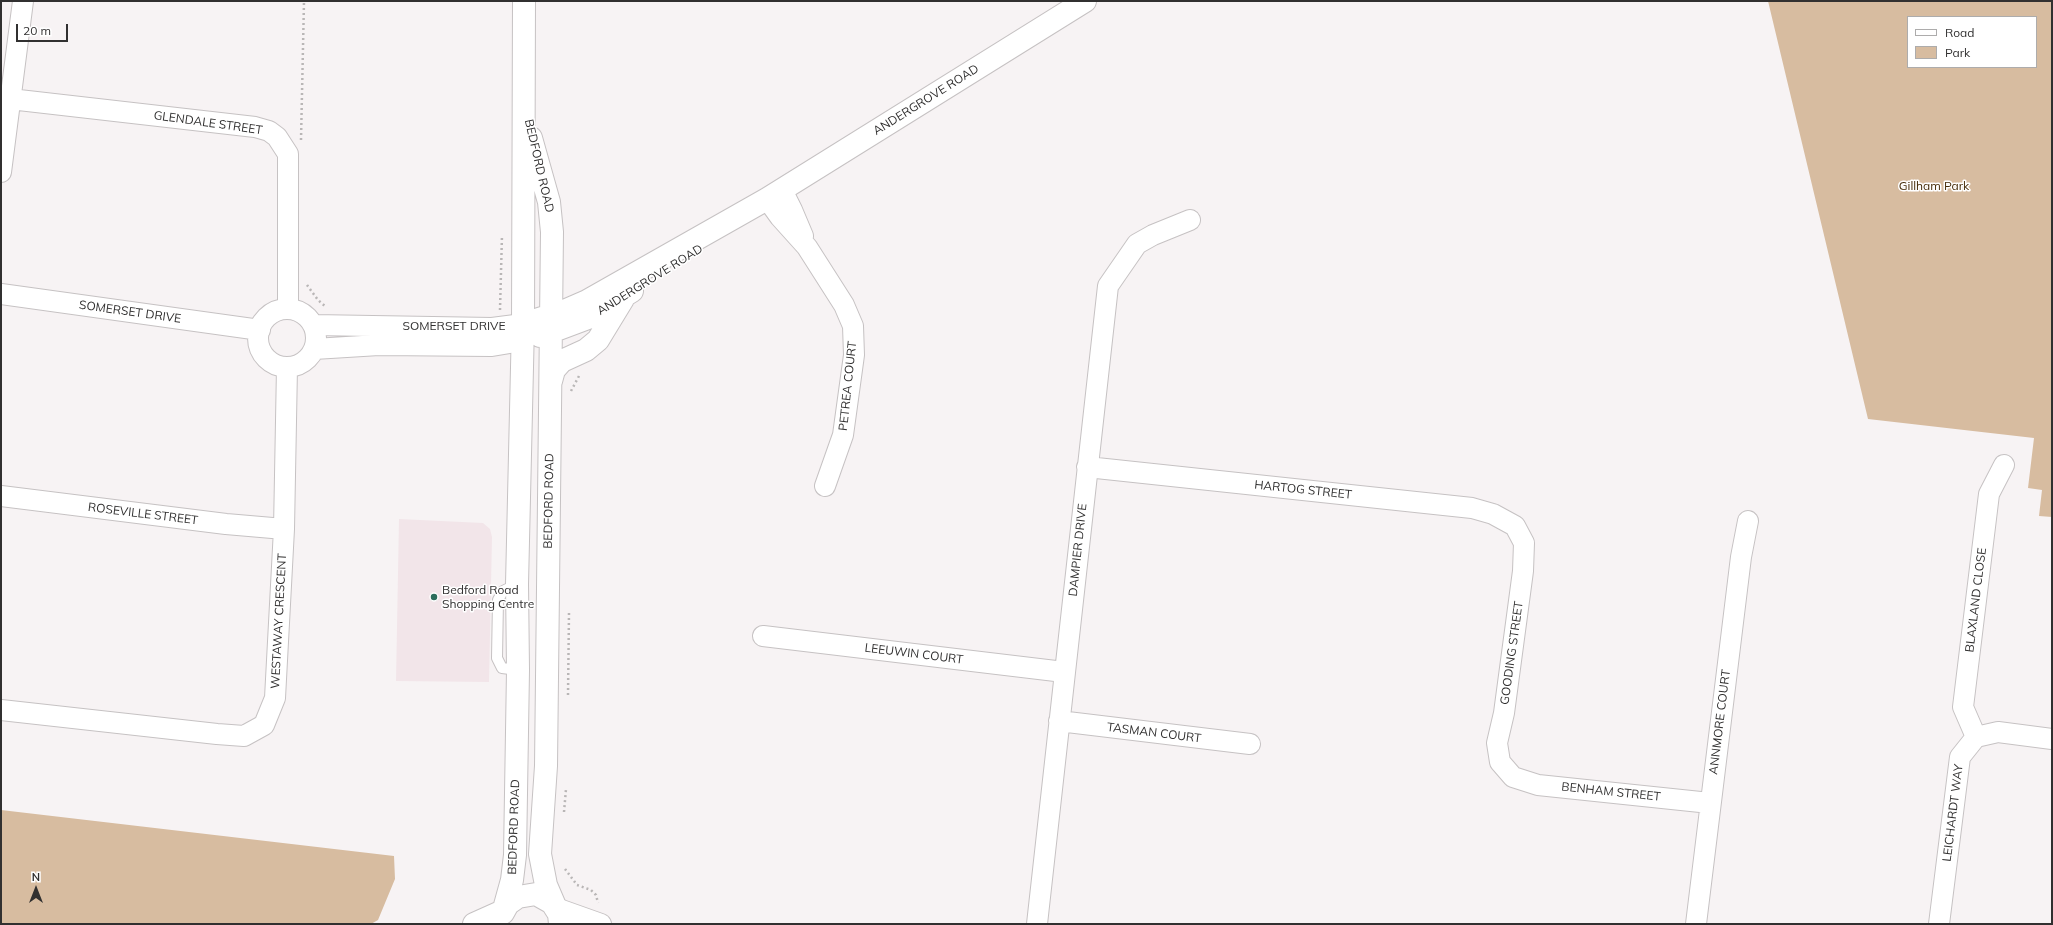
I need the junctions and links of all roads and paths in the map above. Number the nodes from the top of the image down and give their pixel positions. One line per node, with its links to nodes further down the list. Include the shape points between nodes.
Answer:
1 (22, 1): 6 (street)
2 (304, 1): 7 (path)
3 (524, 1): 5 (street, BEDFORD ROAD)
4 (1085, 1): 9 (street, ANDERGROVE ROAD)
5 (524, 96): 18 (street, BEDFORD ROAD, via 532,144 551,213); 21 (street, BEDFORD ROAD)
6 (10, 99): 8 (street); 15 (street, GLENDALE STREET, via 255,127 270,131 288,154)
7 (301, 144)
8 (1, 172)
9 (774, 195): 13 (street, ANDERGROVE ROAD, via 695,253); 18 (street, ANDERGROVE ROAD, via 572,308); 29 (street, PETREA COURT, via 792,210 807,247 848,312 854,337 844,435)
10 (1190, 220): 28 (street, DAMPIER DRIVE, via 1137,244 1108,286)
11 (502, 228): 17 (path, via 500,310)
12 (305, 278): 16 (path, via 318,300)
13 (633, 291): 18 (street, ANDERGROVE ROAD, via 588,318); 25 (street, via 619,304 598,340 586,350 567,357 557,366)
14 (1, 294): 20 (street, SOMERSET DRIVE)
15 (288, 309): 19 (street, via 303,314); 20 (street, via 270,314)
16 (330, 310)
17 (496, 313)
18 (552, 324): 21 (street, ANDERGROVE ROAD); 25 (street, BEDFORD ROAD)
19 (313, 325): 21 (street, SOMERSET DRIVE, via 492,328); 22 (street, via 316,333)
20 (260, 330): 23 (street, via 260,347 264,355 270,362)
21 (522, 333): 22 (street, SOMERSET DRIVE, via 496,345 379,345); 49 (street, BEDFORD ROAD, via 515,855)
22 (314, 349): 23 (street, via 299,365)
23 (287, 367): 33 (street, WESTAWAY CRESCENT)
24 (580, 372): 26 (path)
25 (551, 383): 48 (street, BEDFORD ROAD, via 546,766 540,854 546,885)
26 (571, 394)
27 (2004, 465): 40 (street, BLAXLAND CLOSE, via 1989,494 1963,707)
28 (1087, 467): 32 (street, HARTOG STREET, via 1472,508 1493,514); 36 (street, DAMPIER DRIVE)
29 (825, 486)
30 (1, 496): 33 (street, ROSEVILLE STREET)
31 (1748, 521): 45 (street, ANNMORE COURT, via 1741,557)
32 (1515, 526): 43 (street, GOODING STREET, via 1524,543 1523,571 1504,713 1497,743 1500,762)
33 (284, 529): 38 (street, WESTAWAY CRESCENT, via 275,698 264,726 244,736)
34 (569, 605): 37 (path)
35 (763, 636): 36 (street, LEEUWIN COURT)
36 (1064, 672): 39 (street, DAMPIER DRIVE)
37 (568, 698)
38 (1, 710)
39 (1059, 721): 42 (street, TASMAN COURT); 52 (street, DAMPIER DRIVE)
40 (1976, 737): 41 (street, via 1998,732); 54 (street, LEICHARDT WAY, via 1960,757)
41 (2052, 739)
42 (1250, 744)
43 (1513, 777): 45 (street, BENHAM STREET, via 1538,785)
44 (566, 785): 46 (path)
45 (1710, 802): 53 (street, ANNMORE COURT)
46 (564, 814)
47 (564, 864): 50 (path, via 565,871 577,885 591,890 596,895)
48 (557, 913): 49 (street, via 542,896 530,894 512,900); 50 (street)
49 (503, 915): 51 (street)
50 (599, 917)
51 (474, 924)
52 (1037, 924)
53 (1696, 924)
54 (1938, 924)

